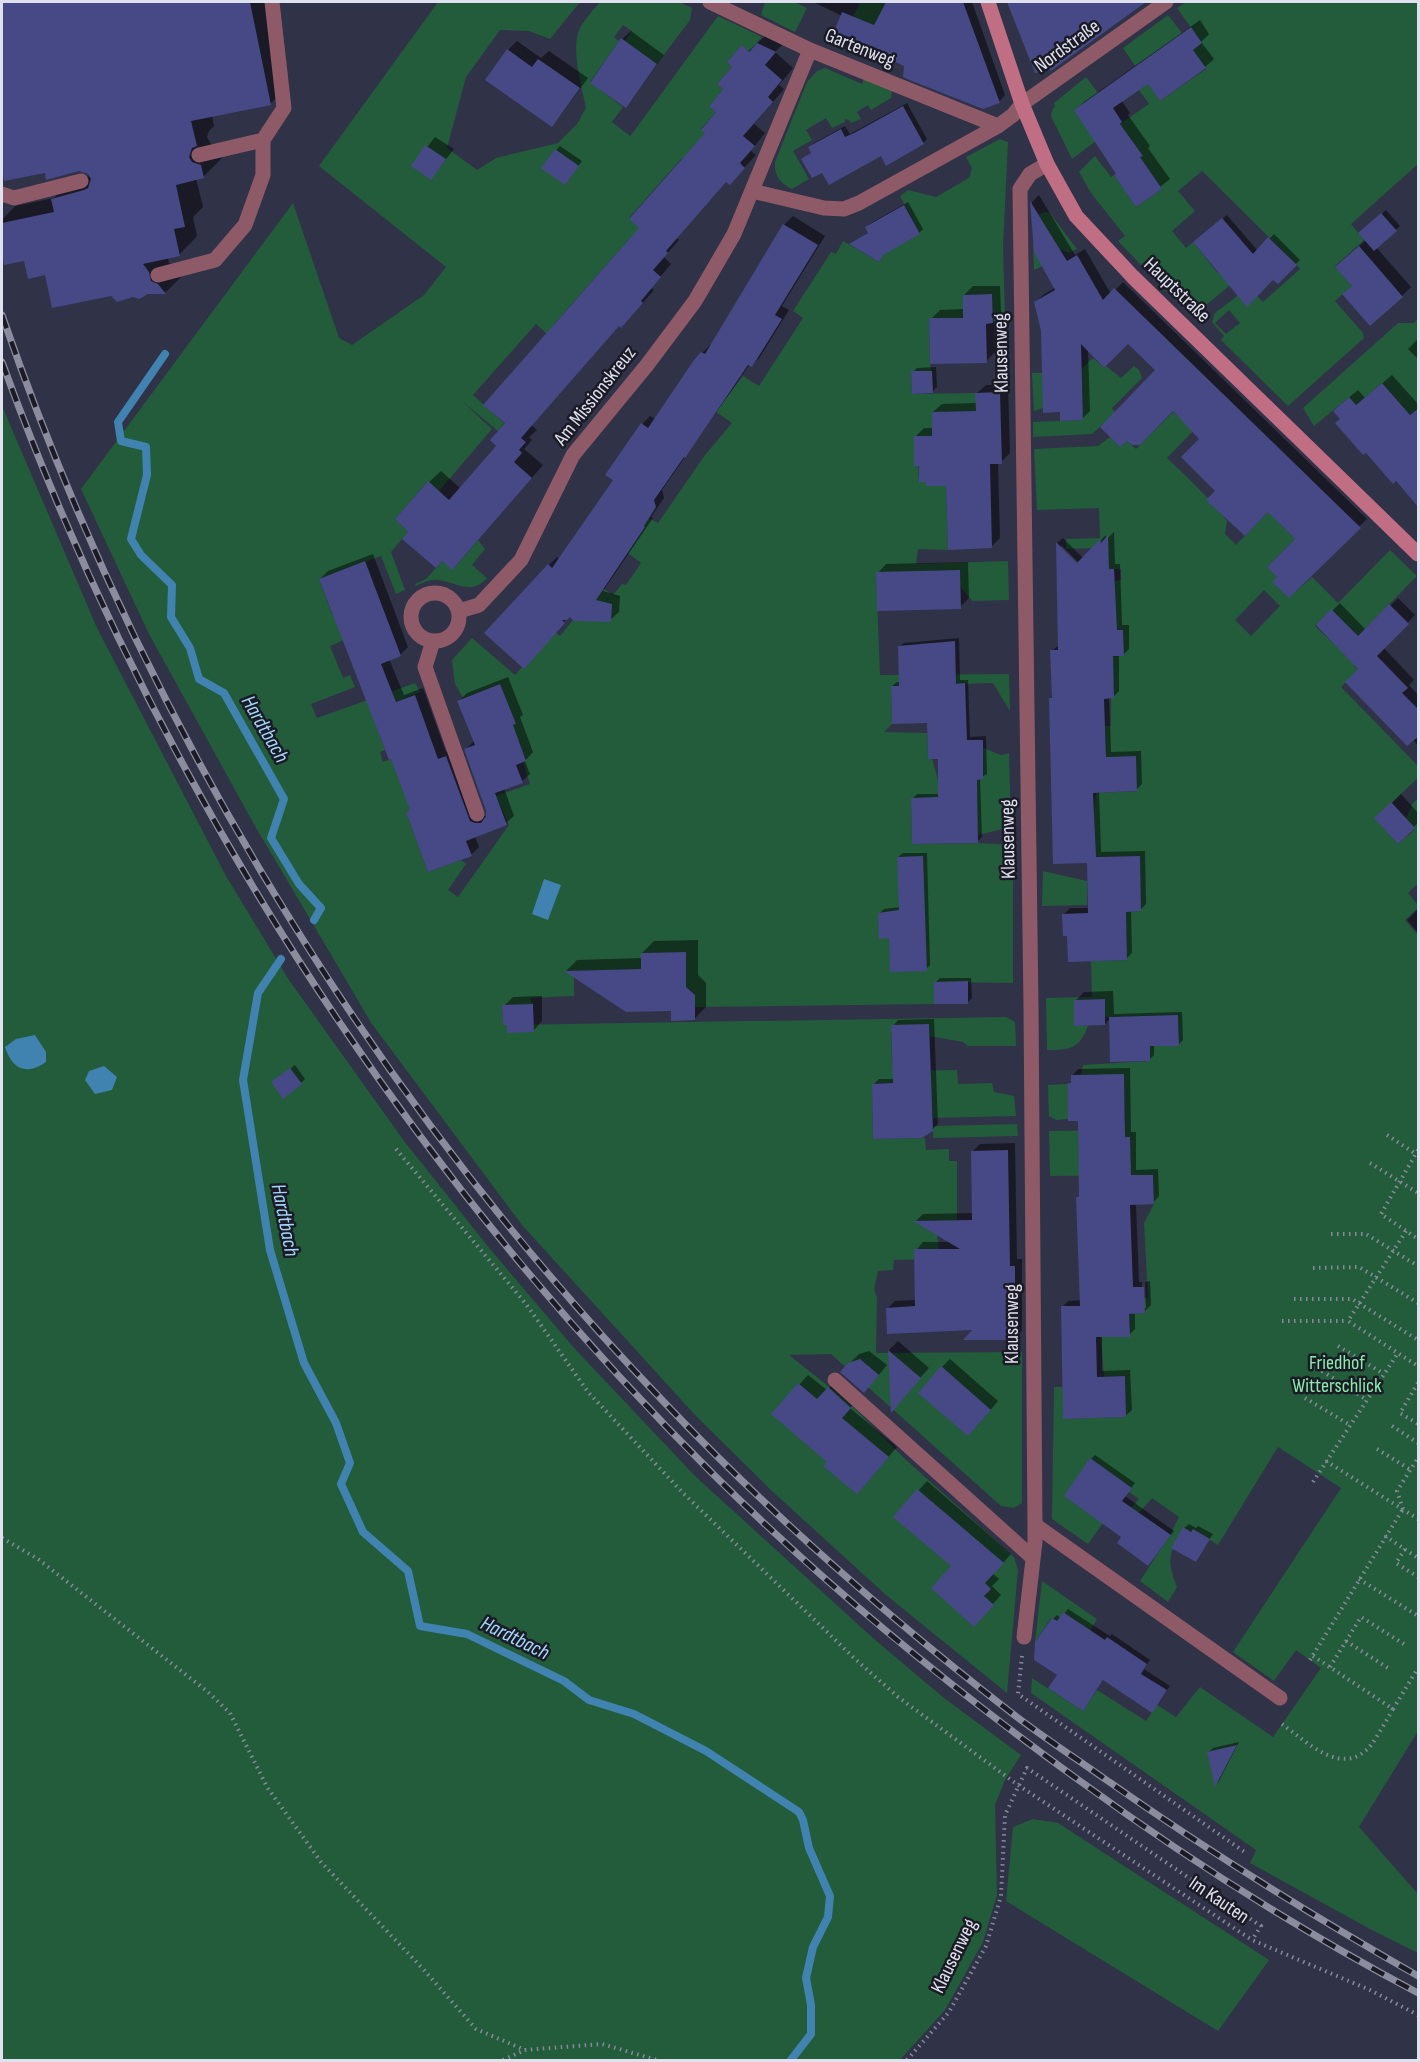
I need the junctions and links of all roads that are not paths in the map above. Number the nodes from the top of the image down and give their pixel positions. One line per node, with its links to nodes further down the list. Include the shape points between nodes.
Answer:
1 (272, 2): 8 (street, via 284,108)
2 (710, 2): 5 (street, Gartenweg)
3 (988, 2): 6 (main road, Hauptstraße)
4 (1166, 2): 6 (street, Nordstraße)
5 (810, 50): 7 (street, Gartenweg); 12 (street, Am Missionskreuz)
6 (1022, 104): 7 (street); 10 (main road, Hauptstraße)
7 (998, 126): 12 (street, via 844,209)
8 (263, 140): 9 (street); 14 (street, via 263,175 245,225 215,260)
9 (199, 155)
10 (1047, 164): 15 (main road, Hauptstraße, via 1076,216 1115,259); 20 (street, Klausenweg, via 1030,174 1020,189)
11 (81, 181): 13 (street, via 14,198)
12 (752, 191): 16 (street, Am Missionskreuz, via 734,234 695,302 573,455 521,560 479,605)
13 (2, 194)
14 (158, 275)
15 (1419, 554)
16 (459, 611): 17 (street, via 454,631 445,639); 17 (street, via 455,603 440,593 417,600 411,619 415,630)
17 (434, 641): 18 (street, via 425,667)
18 (477, 814)
19 (835, 1380): 21 (street)
20 (1035, 1525): 21 (street, Klausenweg); 23 (street)
21 (1033, 1558): 22 (street, Klausenweg)
22 (1024, 1637)
23 (1280, 1698)

